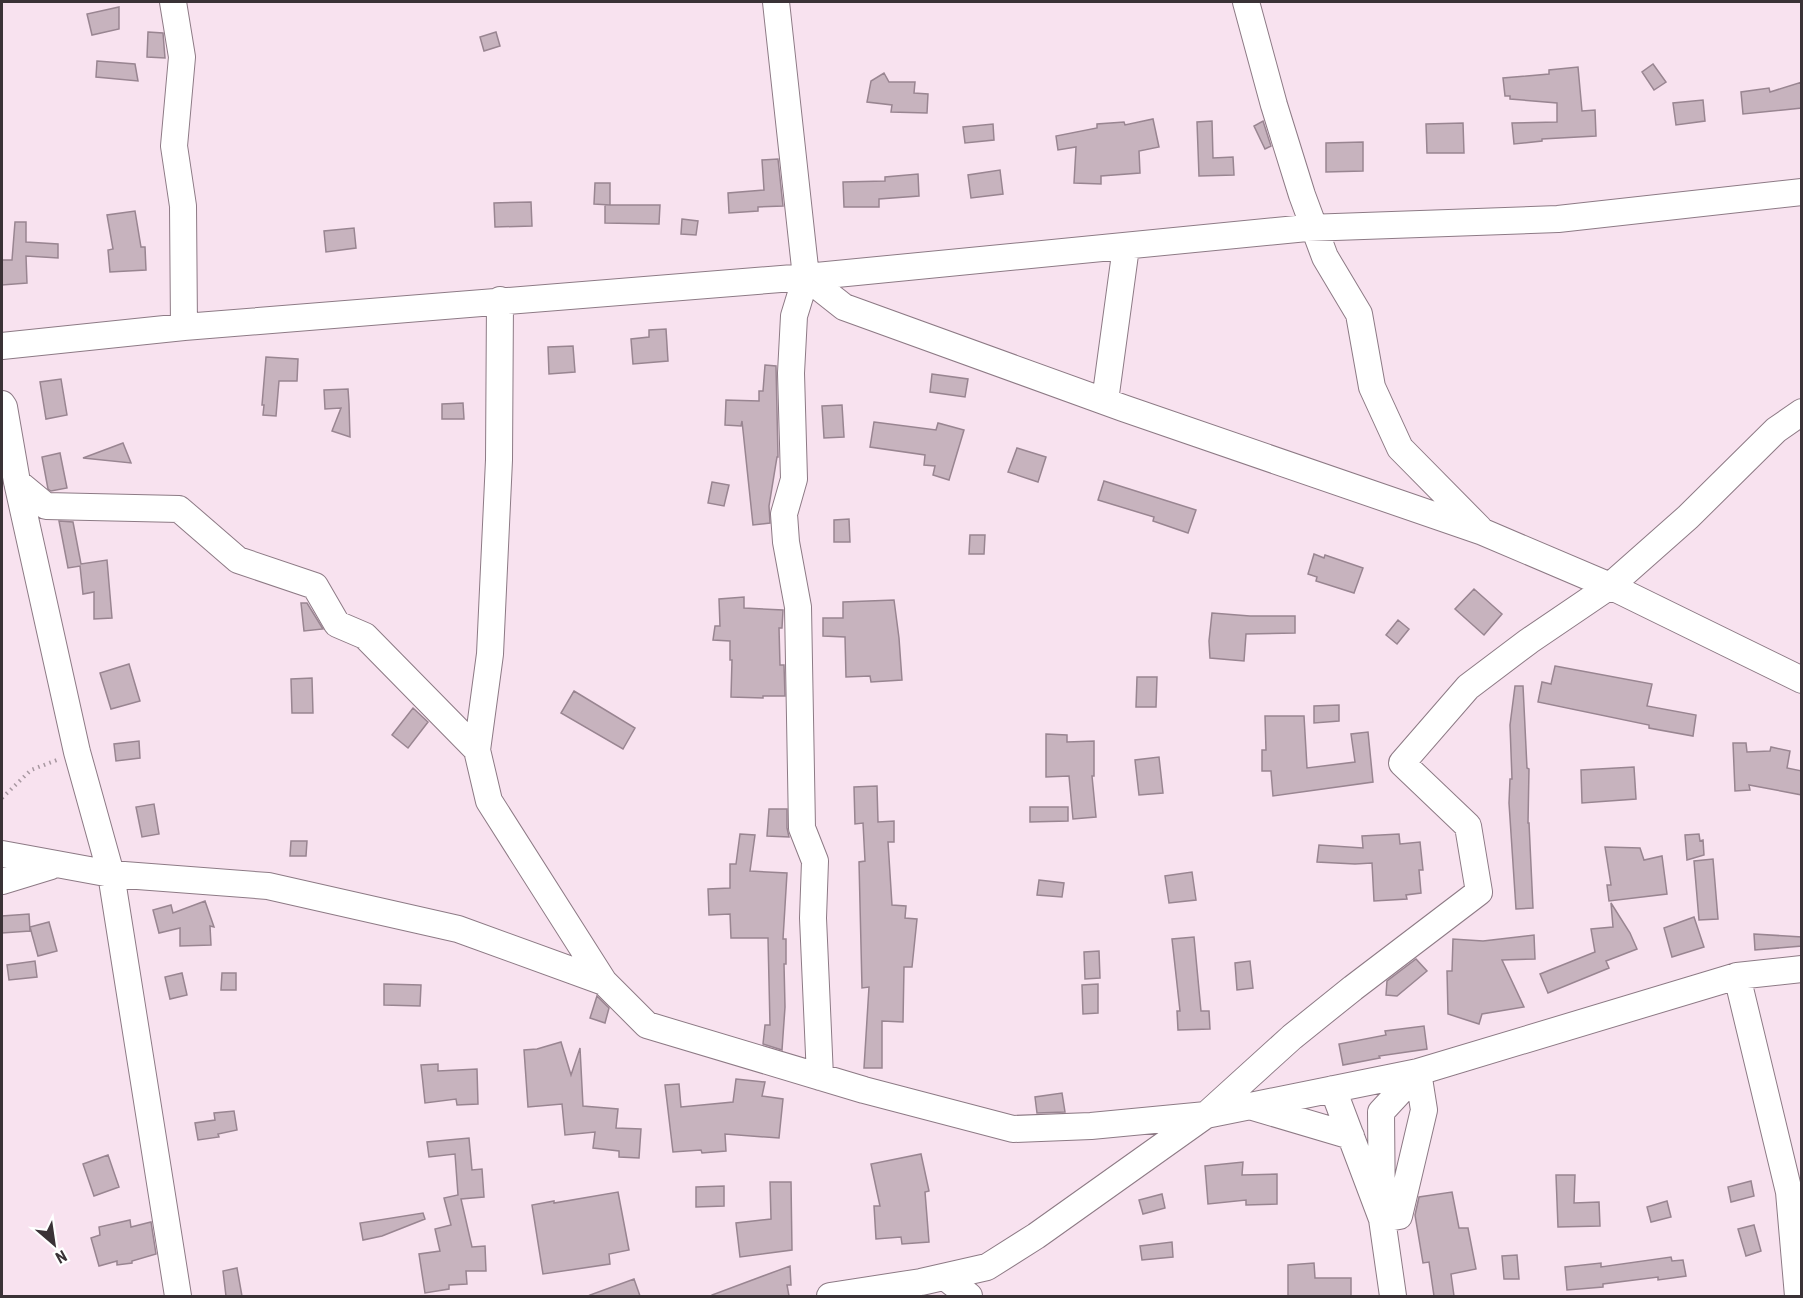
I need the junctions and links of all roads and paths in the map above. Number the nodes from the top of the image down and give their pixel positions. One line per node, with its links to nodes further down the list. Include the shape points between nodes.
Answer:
1 (173, 2): 9 (street, via 182,57 174,146 183,206)
2 (776, 2): 7 (street)
3 (1246, 2): 5 (street, via 1274,105)
4 (1802, 192): 5 (street, via 1558,219)
5 (1315, 228): 6 (street); 15 (street, via 1325,256 1359,314 1372,387 1400,448)
6 (1126, 247): 7 (street); 11 (street)
7 (806, 277): 8 (street); 11 (street, via 844,307); 29 (street, via 794,316 791,373 795,479 784,514 798,607 801,828 814,861)
8 (500, 300): 9 (street); 18 (street, via 499,460 491,620)
9 (184, 327): 10 (street)
10 (2, 346)
11 (1106, 401): 15 (street)
12 (2, 404): 14 (street)
13 (1802, 412): 16 (street, via 1776,430 1688,517)
14 (17, 482): 18 (street, via 46,506 179,509 238,560 315,586 337,624 365,636); 19 (street)
15 (1483, 532): 16 (street)
16 (1610, 586): 17 (street); 32 (street, via 1467,687 1402,763 1468,826 1479,892 1310,1023)
17 (1802, 680)
18 (477, 750): 27 (street, via 489,801)
19 (77, 752): 20 (path, via 31,770); 23 (street)
20 (2, 798)
21 (2, 854): 22 (street)
22 (54, 865): 23 (street); 24 (street)
23 (111, 874): 27 (street, via 268,886 458,929); 37 (street)
24 (2, 881)
25 (1802, 969): 26 (street)
26 (1737, 976): 28 (street); 42 (street, via 1789,1192)
27 (604, 981): 29 (street, via 647,1025)
28 (1419, 1072): 30 (street); 34 (street, via 1381,1112); 34 (street, via 1424,1110 1399,1216)
29 (820, 1077): 32 (street, via 1013,1129)
30 (1333, 1089): 31 (street); 33 (street)
31 (1250, 1106): 32 (street); 33 (street)
32 (1206, 1115): 35 (street)
33 (1351, 1136): 34 (street)
34 (1382, 1219): 41 (street)
35 (987, 1267): 36 (street); 40 (street)
36 (945, 1277): 38 (street); 39 (street)
37 (178, 1296)
38 (830, 1296)
39 (969, 1296)
40 (982, 1296)
41 (1393, 1296)
42 (1798, 1296)

